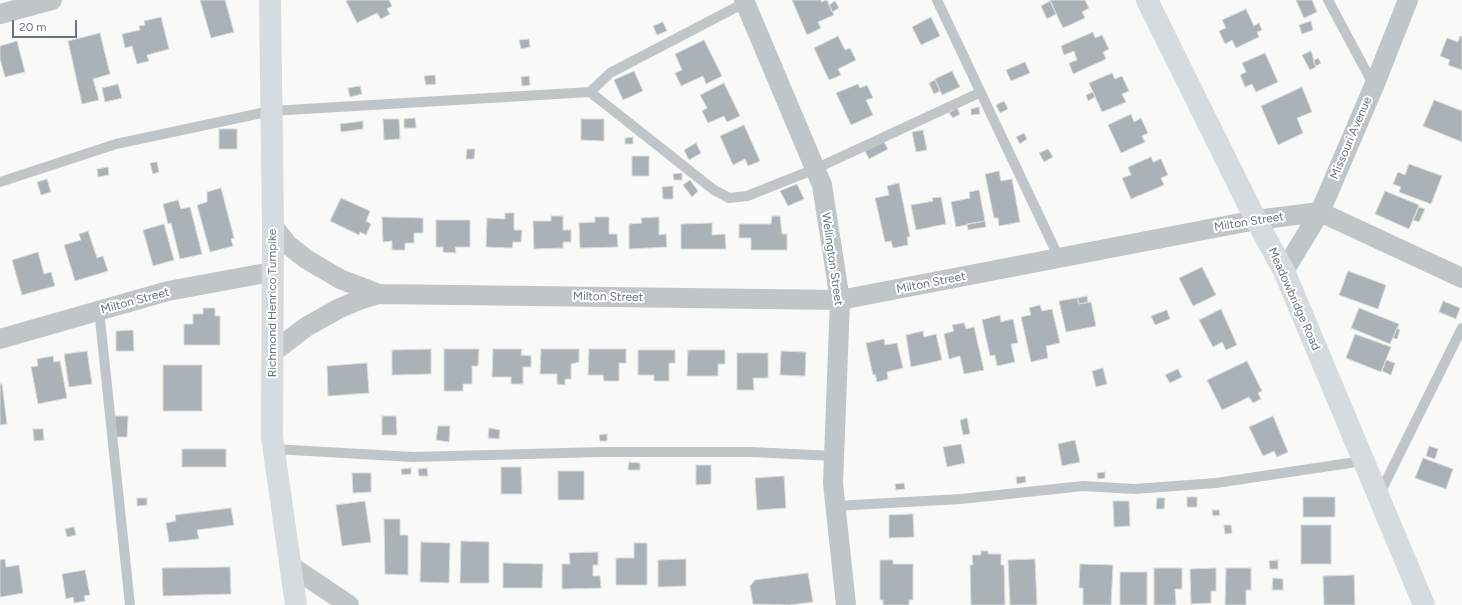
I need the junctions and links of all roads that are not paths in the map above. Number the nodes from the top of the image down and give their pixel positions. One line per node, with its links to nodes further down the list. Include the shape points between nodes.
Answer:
1 (52, 0): 8 (street)
2 (937, 0): 11 (lane)
3 (1147, 0): 16 (main road, Meadowbridge Road)
4 (1328, 0): 9 (lane)
5 (1408, 0): 9 (street, Missouri Avenue)
6 (272, 1): 12 (main road, Richmond Henrico Turnpike)
7 (746, 1): 10 (lane, via 610,72); 13 (street, Wellington Street)
8 (0, 14)
9 (1374, 86): 15 (street, Missouri Avenue)
10 (590, 92): 12 (lane); 13 (lane, via 714,190 729,198 748,196)
11 (979, 93): 13 (lane); 18 (lane)
12 (271, 112): 14 (lane, via 116,144); 17 (main road, Richmond Henrico Turnpike)
13 (815, 170): 23 (street, Wellington Street, via 822,185)
14 (0, 182)
15 (1320, 212): 16 (street, Milton Street); 19 (street, Missouri Avenue); 21 (street)
16 (1256, 220): 18 (street, Milton Street); 19 (main road, Meadowbridge Road)
17 (273, 226): 20 (main road, Richmond Henrico Turnpike); 22 (street, Milton Street, via 287,244 306,259 340,279)
18 (1059, 258): 23 (street, Milton Street)
19 (1284, 271): 30 (main road, Meadowbridge Road)
20 (271, 272): 24 (street, Milton Street, via 168,291); 27 (main road, Richmond Henrico Turnpike)
21 (1462, 278)
22 (380, 294): 23 (street, Milton Street); 27 (street, Milton Street, via 338,309 306,327)
23 (840, 300): 29 (street, Wellington Street)
24 (99, 310): 26 (street, Milton Street); 34 (lane)
25 (1462, 328): 31 (lane)
26 (0, 339)
27 (272, 353): 28 (main road, Richmond Henrico Turnpike)
28 (274, 449): 29 (lane, via 414,457 602,452 751,452); 33 (main road, Richmond Henrico Turnpike)
29 (834, 456): 32 (street, Wellington Street)
30 (1363, 461): 31 (main road, Meadowbridge Road); 32 (lane, via 1216,483 1134,489 1083,486 961,499)
31 (1378, 497): 38 (main road, Meadowbridge Road)
32 (835, 506): 37 (street, Wellington Street)
33 (290, 566): 35 (main road, Richmond Henrico Turnpike); 36 (street)
34 (130, 605)
35 (296, 605)
36 (349, 605)
37 (846, 605)
38 (1424, 605)

